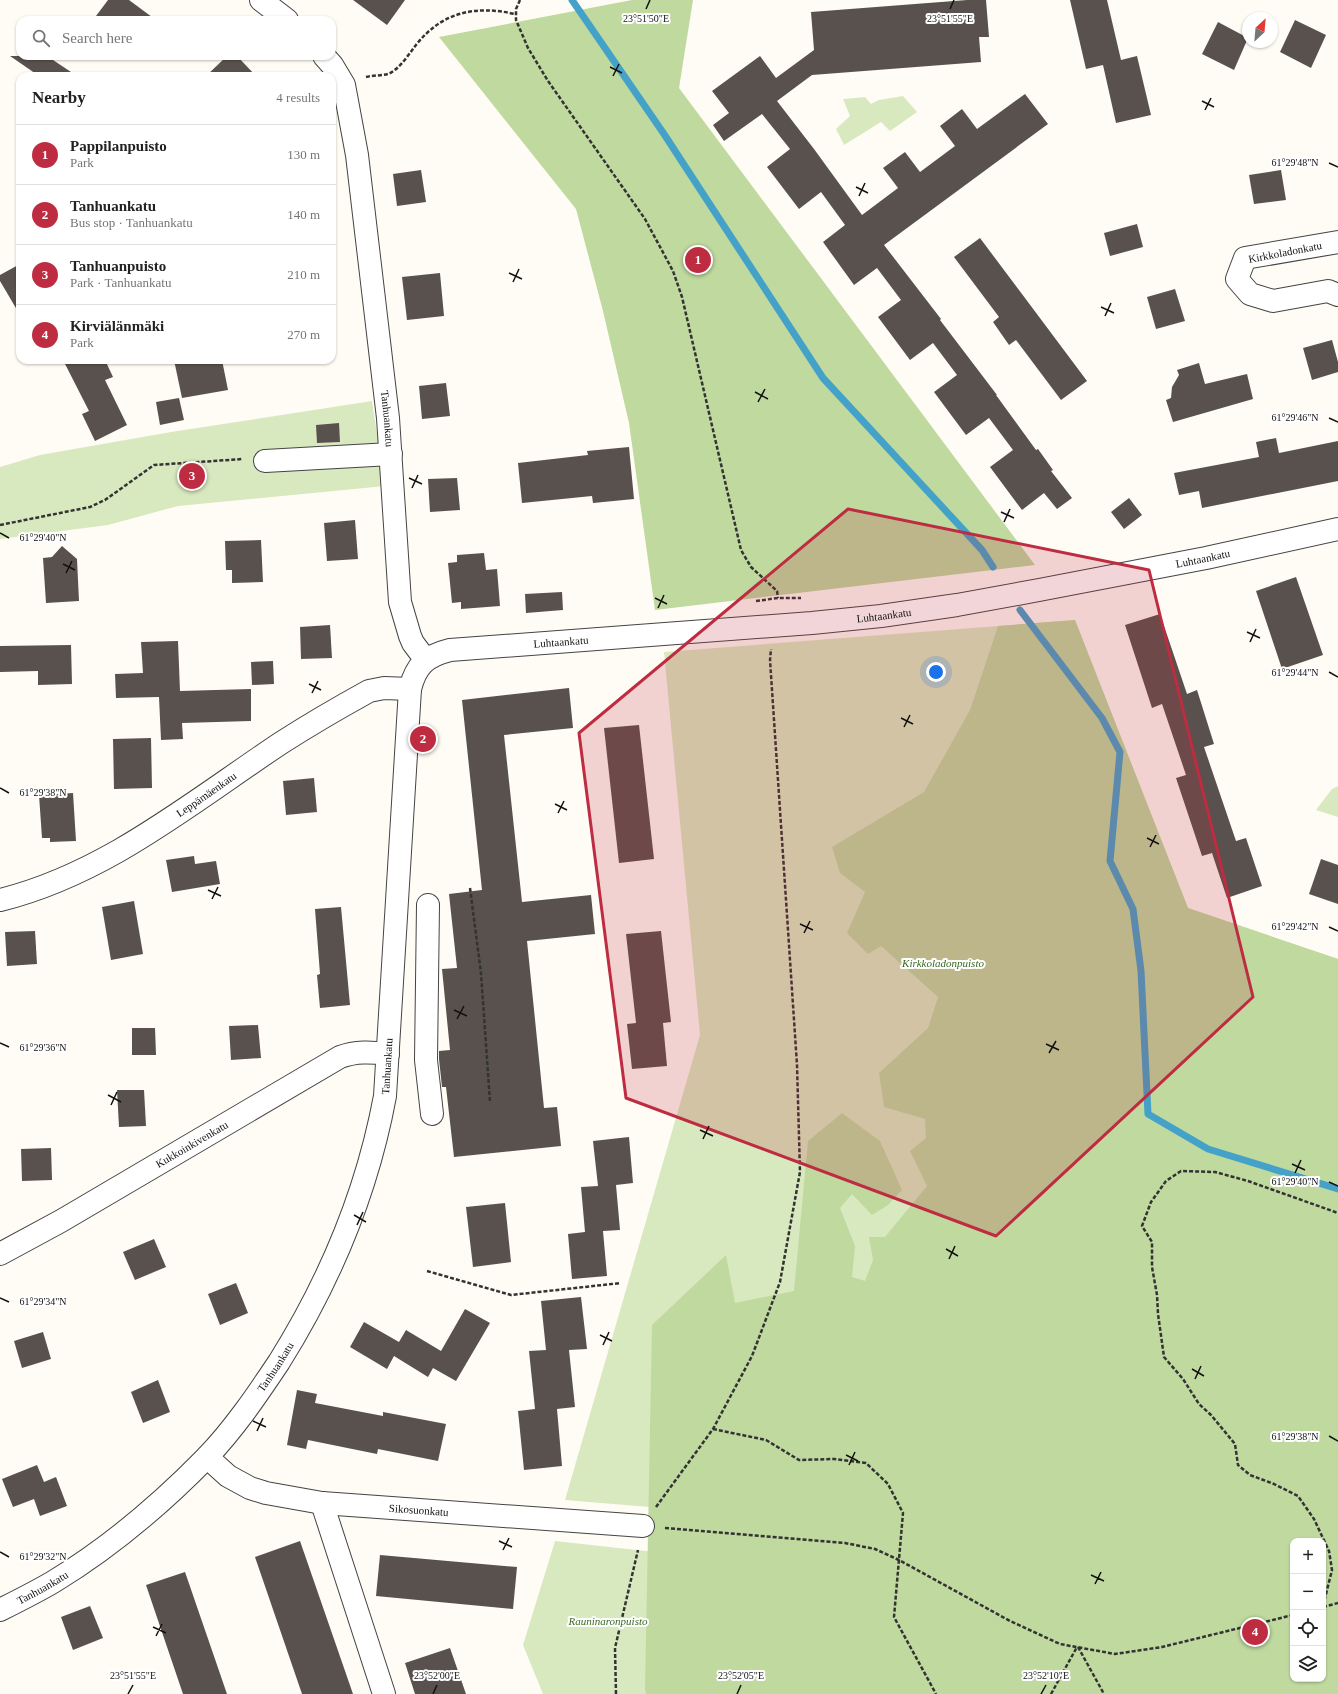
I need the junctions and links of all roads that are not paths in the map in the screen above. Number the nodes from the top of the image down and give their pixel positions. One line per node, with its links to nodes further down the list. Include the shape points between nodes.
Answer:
1 (261, 0): 2 (street)
2 (282, 16)
3 (328, 60): 6 (street, Tanhuankatu, via 344,85 358,155)
4 (1338, 242): 5 (street, Kirkkoladonkatu, via 1245,258 1237,279 1250,294 1273,301 1328,291)
5 (1338, 295)
6 (391, 454): 7 (street); 9 (street, Tanhuankatu, via 400,602 413,644)
7 (265, 462)
8 (1338, 529): 9 (street, Luhtaankatu, via 1206,558 957,605 881,616 450,650)
9 (426, 659): 10 (street, Tanhuankatu, via 416,672)
10 (410, 689): 11 (street, Leppämäenkatu, via 384,688 369,691 281,743 149,833 85,869 23,894); 13 (street, Tanhuankatu)
11 (0, 900)
12 (428, 905): 14 (street, via 426,1060)
13 (388, 1054): 15 (street, Kukkoinkivenkatu, via 364,1052 340,1057 61,1221); 16 (street, Tanhuankatu, via 385,1096 373,1150 350,1222 336,1256 311,1307 270,1375 241,1417)
14 (432, 1114)
15 (0, 1254)
16 (207, 1457): 17 (street, Sikosuonkatu, via 228,1476 250,1488); 19 (street, Tanhuankatu, via 158,1503 108,1544 53,1582)
17 (322, 1503): 18 (street, Sikosuonkatu); 20 (street)
18 (643, 1526)
19 (0, 1610)
20 (384, 1694)

